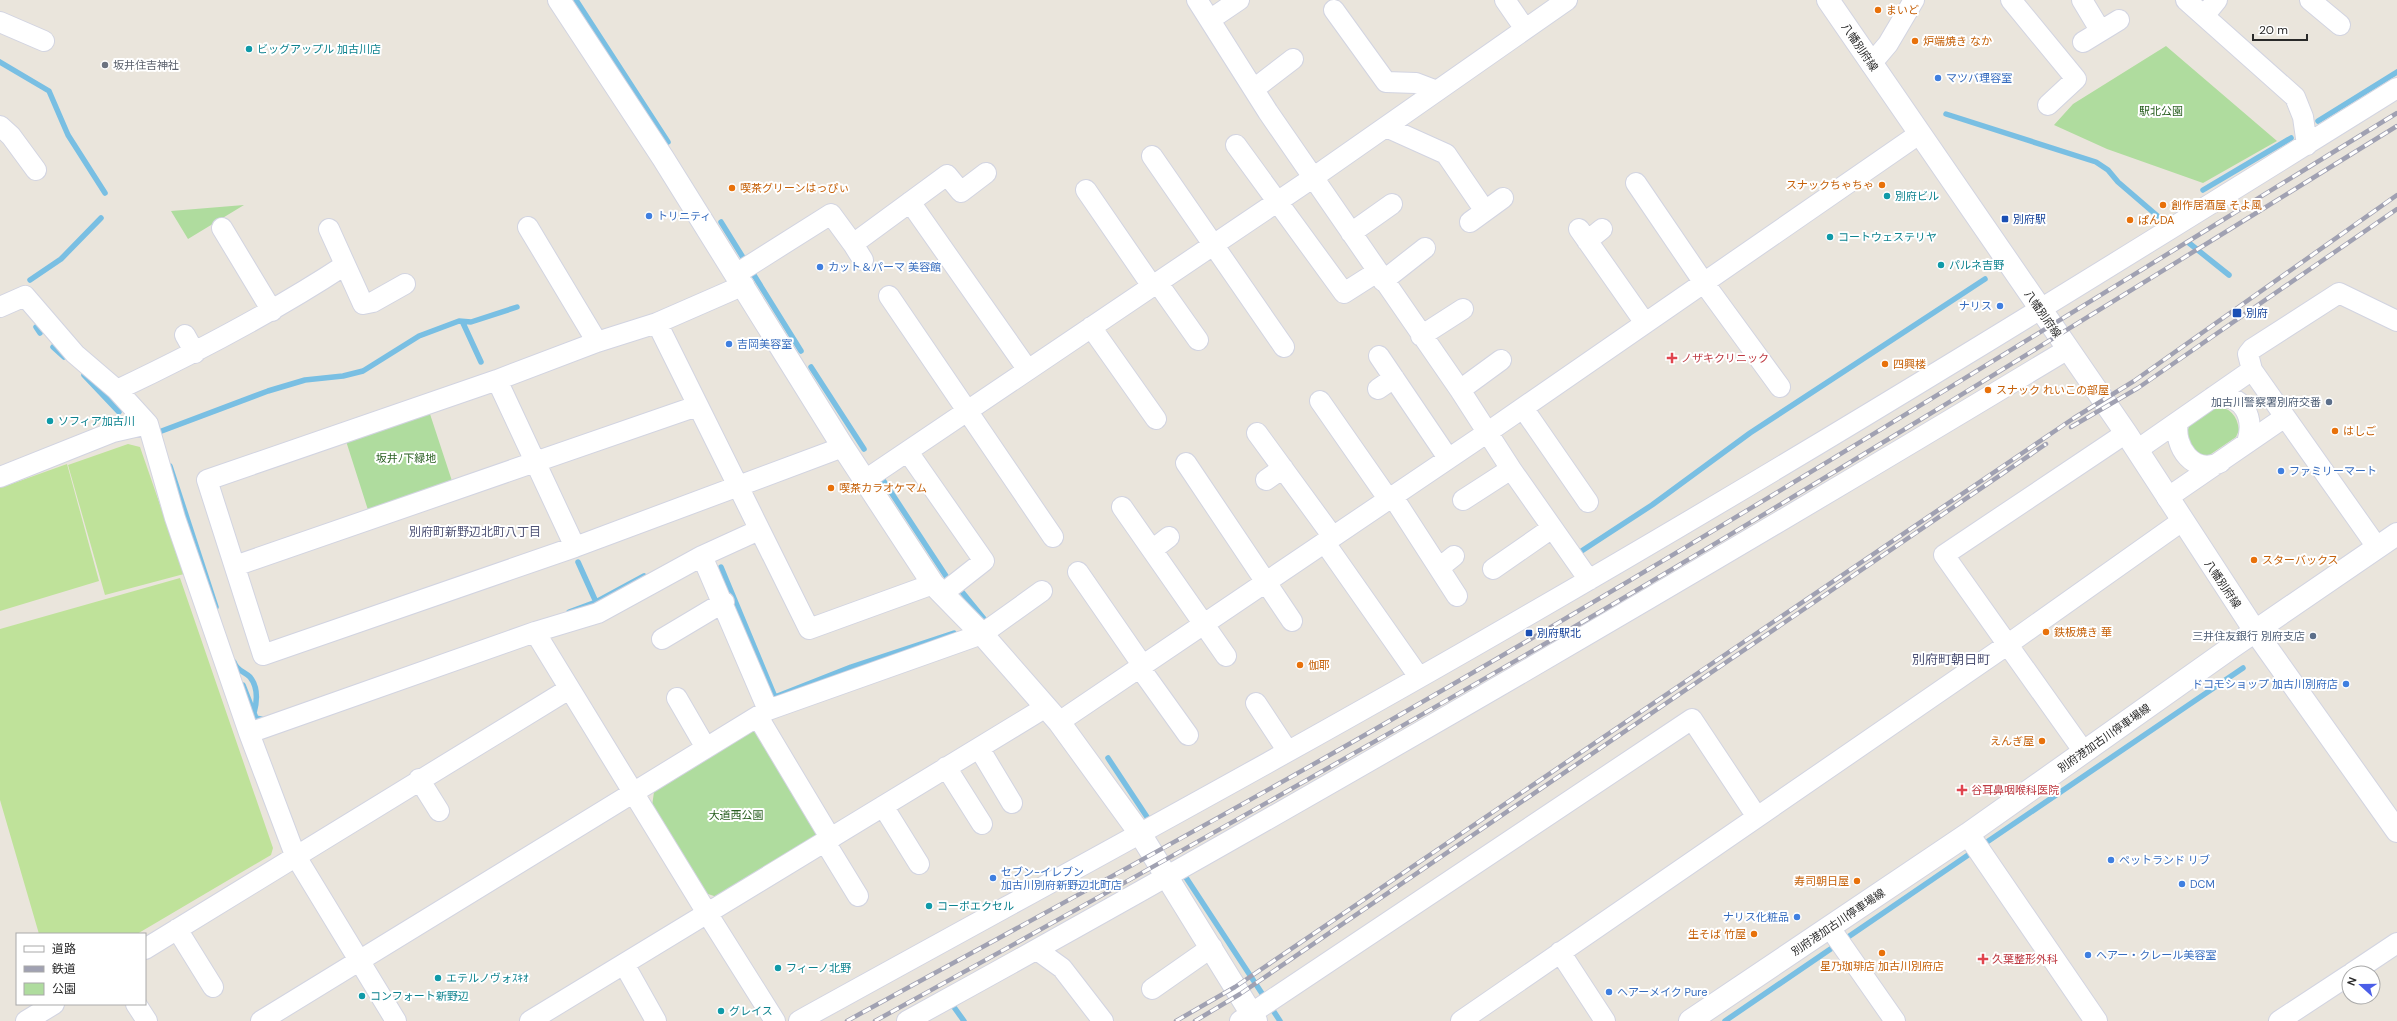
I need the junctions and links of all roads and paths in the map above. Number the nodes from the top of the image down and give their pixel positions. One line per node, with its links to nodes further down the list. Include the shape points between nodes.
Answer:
1 (559, 0): 53 (main road)
2 (1197, 0): 15 (street)
3 (1239, 0): 15 (street)
4 (1504, 0): 19 (street)
5 (1567, 0): 19 (street)
6 (1828, 0): 24 (main road, 八幡別府線)
7 (1914, 0): 24 (street, via 1888,44)
8 (2011, 0): 28 (street, via 2076,79)
9 (2082, 0): 20 (street)
10 (2186, 0): 14 (street)
11 (2217, 0): 14 (street)
12 (2310, 0): 18 (street)
13 (1334, 10): 27 (street, via 1358,30 1386,82 1416,83)
14 (2204, 16): 32 (street, via 2295,97 2303,117)
15 (1211, 19): 26 (street)
16 (2119, 20): 20 (street)
17 (0, 22): 21 (street)
18 (2340, 24)
19 (1525, 29): 27 (street)
20 (2100, 30): 22 (street)
21 (44, 41)
22 (2083, 42)
23 (1293, 59): 26 (street)
24 (1871, 64): 30 (main road, 八幡別府線)
25 (2397, 88): 32 (street)
26 (1254, 89): 37 (street)
27 (1437, 91): 29 (street)
28 (2048, 105)
29 (1386, 127): 37 (street); 40 (street, via 1446,154 1477,216)
30 (1919, 134): 54 (street); 60 (main road, 八幡別府線)
31 (4, 135): 35 (street)
32 (2307, 144): 60 (street, via 2211,206)
33 (1236, 145): 41 (street)
34 (1152, 156): 49 (street)
35 (36, 170)
36 (986, 173): 42 (street, via 961,192 947,175)
37 (1314, 177): 41 (street); 47 (street)
38 (1636, 183): 54 (street)
39 (1086, 190): 56 (street)
40 (1503, 198)
41 (1276, 201): 49 (street); 52 (street, via 1344,293)
42 (910, 202): 53 (street, via 858,252 831,214); 75 (street)
43 (1392, 204): 47 (street)
44 (528, 227): 70 (street)
45 (222, 228): 61 (street)
46 (329, 229): 51 (street)
47 (1351, 233): 52 (street)
48 (1589, 233): 64 (street)
49 (1212, 245): 56 (street); 69 (street)
50 (1425, 248): 52 (street)
51 (345, 265): 55 (street, via 363,304 373,302); 61 (street)
52 (1380, 276): 67 (street)
53 (740, 280): 63 (street); 94 (main road)
54 (1704, 283): 64 (street); 78 (street, via 1772,362)
55 (405, 284)
56 (1154, 284): 65 (street); 68 (street)
57 (889, 296): 86 (street, via 903,332)
58 (0, 307): 79 (street, via 25,296 75,354)
59 (1463, 309): 67 (street)
60 (2039, 309): 71 (main road, 八幡別府線); 124 (street)
61 (272, 311): 72 (street)
62 (2397, 321): 76 (street, via 2339,293 2252,349 2248,354)
63 (657, 323): 70 (street); 83 (street)
64 (1645, 324): 85 (street)
65 (1091, 327): 75 (street); 84 (street)
66 (184, 335): 72 (street)
67 (1421, 336): 80 (street)
68 (1198, 340)
69 (1272, 340)
70 (597, 342): 77 (street)
71 (2068, 349): 92 (main road, 八幡別府線); 166 (street, via 1525,672)
72 (195, 353): 79 (street)
73 (1379, 356): 96 (street, via 1386,383)
74 (1501, 360): 80 (street)
75 (1028, 370): 86 (street)
76 (2252, 370): 81 (street); 87 (street)
77 (497, 380): 98 (street); 122 (street, via 208,480)
78 (1780, 387)
79 (117, 390): 89 (street)
80 (1460, 390): 90 (street)
81 (2213, 397): 88 (street); 93 (street, via 2226,395 2243,407 2251,424)
82 (1320, 401): 106 (street)
83 (697, 406): 98 (street); 105 (street)
84 (1153, 406)
85 (1523, 408): 90 (street); 109 (street)
86 (967, 411): 95 (street); 115 (street)
87 (2285, 417): 93 (street); 119 (street)
88 (2178, 422): 92 (street); 97 (street, via 2177,439 2182,451 2190,459 2200,466 2212,467)
89 (148, 424): 102 (street, via 113,432); 146 (street, via 175,518)
90 (1488, 432): 96 (street); 101 (street)
91 (1257, 433): 100 (street)
92 (2132, 442): 107 (main road, 八幡別府線); 137 (street, via 1944,555)
93 (2247, 443): 97 (street)
94 (843, 448): 103 (main road); 105 (street)
95 (908, 452): 103 (street); 127 (street, via 984,561)
96 (1448, 458): 106 (street)
97 (2221, 462): 107 (street)
98 (535, 463): 118 (street); 122 (street)
99 (1186, 463): 126 (street, via 1219,498)
100 (1283, 468): 104 (street); 117 (street)
101 (1511, 470): 108 (street); 112 (street)
102 (0, 477)
103 (865, 480): 127 (main road)
104 (1266, 480)
105 (737, 487): 113 (street); 118 (street)
106 (1391, 498): 117 (street); 129 (street, via 1447,562)
107 (2167, 498): 111 (main road, 八幡別府線)
108 (1463, 500)
109 (1588, 502)
110 (1122, 507): 120 (street)
111 (2182, 521): 133 (main road, 八幡別府線); 137 (street)
112 (1552, 528): 123 (street); 124 (street)
113 (759, 530): 121 (street); 127 (street, via 809,629)
114 (2397, 534): 119 (main road, 別府港加古川停車場線)
115 (1053, 537)
116 (1169, 537): 120 (street)
117 (1329, 540): 126 (street); 140 (street)
118 (575, 547): 122 (street, via 263,655)
119 (2377, 547): 133 (main road, 別府港加古川停車場線)
120 (1152, 550): 132 (street)
121 (702, 556): 130 (street); 134 (street, via 598,613)
122 (235, 566)
123 (1493, 569)
124 (1589, 580): 140 (street)
125 (1079, 583): 139 (street)
126 (1266, 583): 131 (street); 132 (street)
127 (938, 589): 135 (main road)
128 (1042, 591): 135 (street)
129 (1457, 596)
130 (724, 602): 136 (street); 144 (street)
131 (1292, 621)
132 (1203, 626): 138 (street); 139 (street)
133 (2255, 631): 151 (main road, 別府港加古川停車場線); 160 (main road)
134 (535, 632): 141 (street); 146 (street)
135 (982, 634): 144 (street); 145 (main road)
136 (662, 639)
137 (2007, 645): 151 (street); 158 (street)
138 (1226, 656)
139 (1142, 667): 145 (street); 147 (street)
140 (1419, 677): 150 (street)
141 (569, 689): 153 (street); 154 (street)
142 (677, 698): 148 (street)
143 (1256, 703): 150 (street)
144 (763, 714): 148 (street); 163 (street)
145 (1053, 715): 149 (street); 161 (main road)
146 (250, 734): 164 (street)
147 (1188, 735)
148 (706, 748): 154 (street)
149 (979, 748): 152 (street); 155 (street)
150 (1287, 750): 161 (street)
151 (2084, 752): 162 (main road, 別府港加古川停車場線)
152 (946, 767): 156 (street); 159 (street)
153 (419, 779): 157 (street); 164 (street)
154 (633, 793): 168 (street); 176 (street)
155 (1012, 803)
156 (883, 806): 163 (street); 165 (street)
157 (439, 811)
158 (1757, 817): 175 (street); 184 (street, via 1692,719)
159 (982, 824)
160 (2397, 831)
161 (1139, 832): 166 (main road); 193 (street)
162 (1968, 834): 169 (main road, 別府港加古川停車場線); 200 (main road)
163 (828, 840): 167 (street); 168 (street)
164 (295, 855): 170 (street); 176 (street)
165 (919, 864)
166 (1165, 878): 172 (main road); 174 (street)
167 (858, 896)
168 (707, 913): 177 (street); 192 (street)
169 (1830, 928): 198 (main road, 別府港加古川停車場線); 199 (street)
170 (178, 929): 173 (street); 180 (street)
171 (2397, 943): 178 (street)
172 (1212, 947): 181 (street); 184 (main road)
173 (146, 948)
174 (1037, 950): 194 (street); 195 (street, via 1062,968)
175 (1560, 952): 196 (street); 197 (street)
176 (359, 961): 188 (street); 189 (street)
177 (624, 964): 190 (street); 191 (street)
178 (2364, 965)
179 (2341, 981): 185 (street)
180 (213, 987)
181 (1152, 989)
182 (137, 1005): 187 (street)
183 (52, 1011): 186 (street)
184 (1249, 1019)
185 (2284, 1020)
186 (26, 1021)
187 (147, 1021)
188 (261, 1021)
189 (396, 1021)
190 (530, 1021)
191 (656, 1021)
192 (775, 1021)
193 (799, 1021)
194 (907, 1021)
195 (1103, 1021)
196 (1461, 1021)
197 (1605, 1021)
198 (1690, 1021)
199 (1895, 1021)
200 (2096, 1021)

